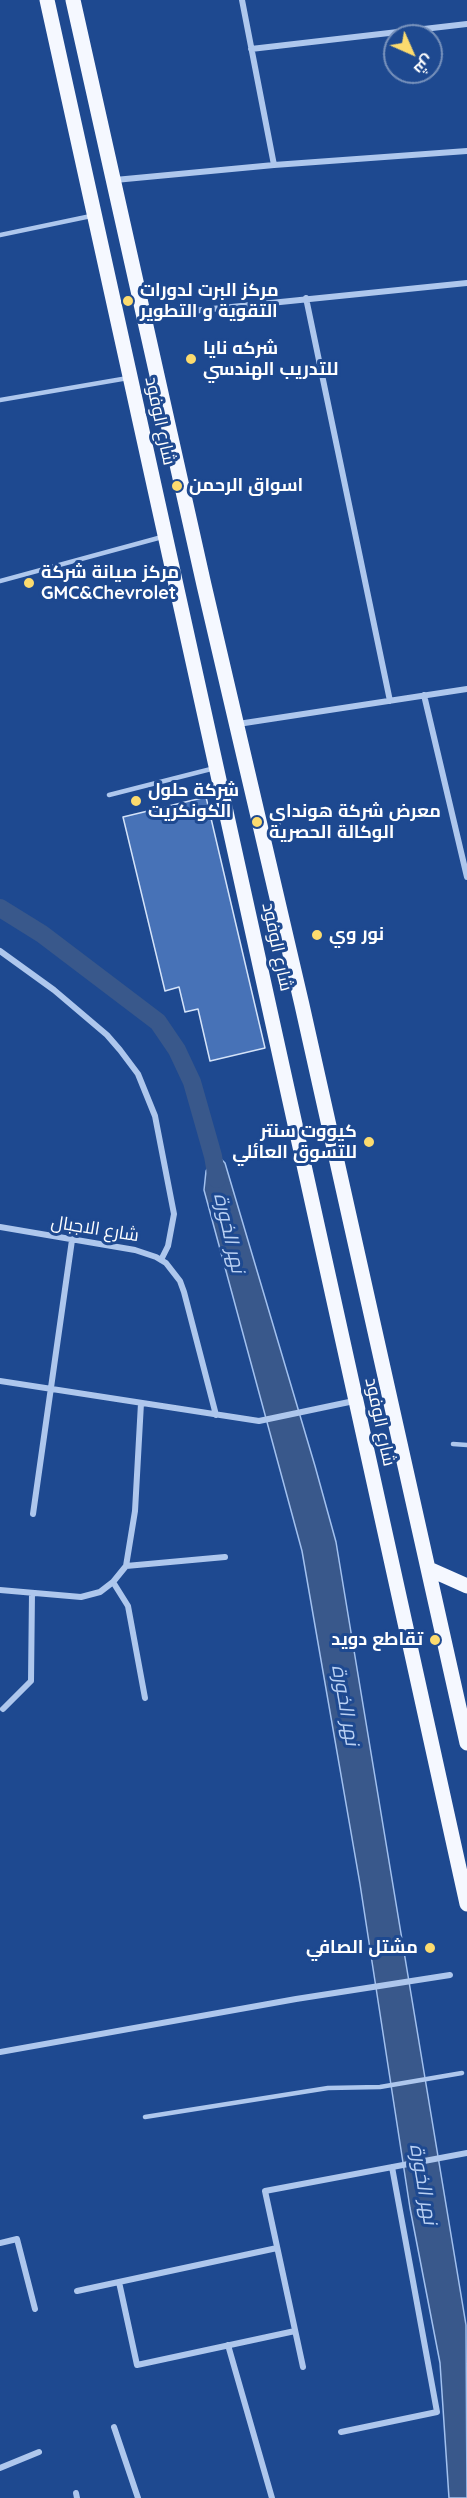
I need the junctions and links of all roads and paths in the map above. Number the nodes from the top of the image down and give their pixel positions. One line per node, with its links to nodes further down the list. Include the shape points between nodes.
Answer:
1 (47, 0): 9 (main road, شارع الوفود)
2 (73, 0): 8 (main road, شارع الوفود)
3 (242, 0): 5 (street)
4 (467, 24): 5 (street)
5 (251, 49): 7 (street)
6 (467, 151): 7 (street)
7 (274, 165): 8 (street)
8 (112, 180): 13 (main road, شارع الوفود)
9 (94, 216): 10 (lane); 14 (main road, شارع الوفود)
10 (0, 235)
11 (467, 283): 12 (street)
12 (306, 298): 13 (street); 20 (street)
13 (143, 316): 21 (main road, شارع الوفود)
14 (130, 378): 15 (lane); 16 (main road, شارع الوفود)
15 (0, 400)
16 (165, 537): 17 (lane); 22 (main road, شارع الوفود)
17 (0, 581)
18 (467, 689): 19 (street)
19 (424, 695): 20 (street); 24 (street)
20 (390, 701): 21 (street)
21 (238, 724): 39 (main road, شارع الوفود)
22 (218, 768): 23 (lane); 31 (main road, شارع الوفود)
23 (109, 795)
24 (467, 877)
25 (0, 951): 28 (street, via 107,1035 138,1074 155,1116 174,1215 171,1238)
26 (0, 1227): 27 (street, شارع الاجبال)
27 (72, 1240): 28 (street, شارع الاجبال, via 135,1250); 30 (street)
28 (161, 1260): 33 (street, شارع الاجبال, via 174,1271 184,1292)
29 (0, 1382): 30 (street)
30 (51, 1388): 32 (street); 36 (street)
31 (355, 1401): 33 (street, via 259,1421); 48 (main road, شارع الوفود)
32 (141, 1403): 33 (street); 38 (street, via 135,1511)
33 (216, 1415)
34 (453, 1444): 35 (lane)
35 (467, 1445)
36 (33, 1514)
37 (225, 1557): 38 (street)
38 (126, 1566): 40 (street)
39 (429, 1569): 41 (main road); 45 (main road, شارع الوفود)
40 (113, 1582): 43 (street, via 100,1592 81,1597); 44 (street, via 128,1606)
41 (467, 1586)
42 (0, 1590): 43 (street)
43 (32, 1593): 46 (street, via 31,1681)
44 (145, 1698)
45 (463, 1705): 47 (main road, شارع الوفود)
46 (3, 1709)
47 (467, 1743)
48 (467, 1904)
49 (450, 1976): 50 (street)
50 (0, 2052)
51 (462, 2073): 52 (lane, via 380,2087 328,2088)
52 (145, 2117)
53 (467, 2153): 54 (street)
54 (392, 2167): 56 (street, via 265,2191); 64 (street, via 437,2412)
55 (0, 2243): 59 (street, via 17,2239)
56 (277, 2248): 57 (street); 60 (street)
57 (119, 2282): 58 (street); 61 (street, via 137,2365)
58 (77, 2291)
59 (35, 2309)
60 (295, 2331): 61 (street); 62 (street)
61 (228, 2345): 68 (street)
62 (303, 2367)
63 (114, 2427): 67 (street)
64 (341, 2432)
65 (39, 2452): 66 (street)
66 (0, 2468)
67 (138, 2498)
68 (272, 2498)

